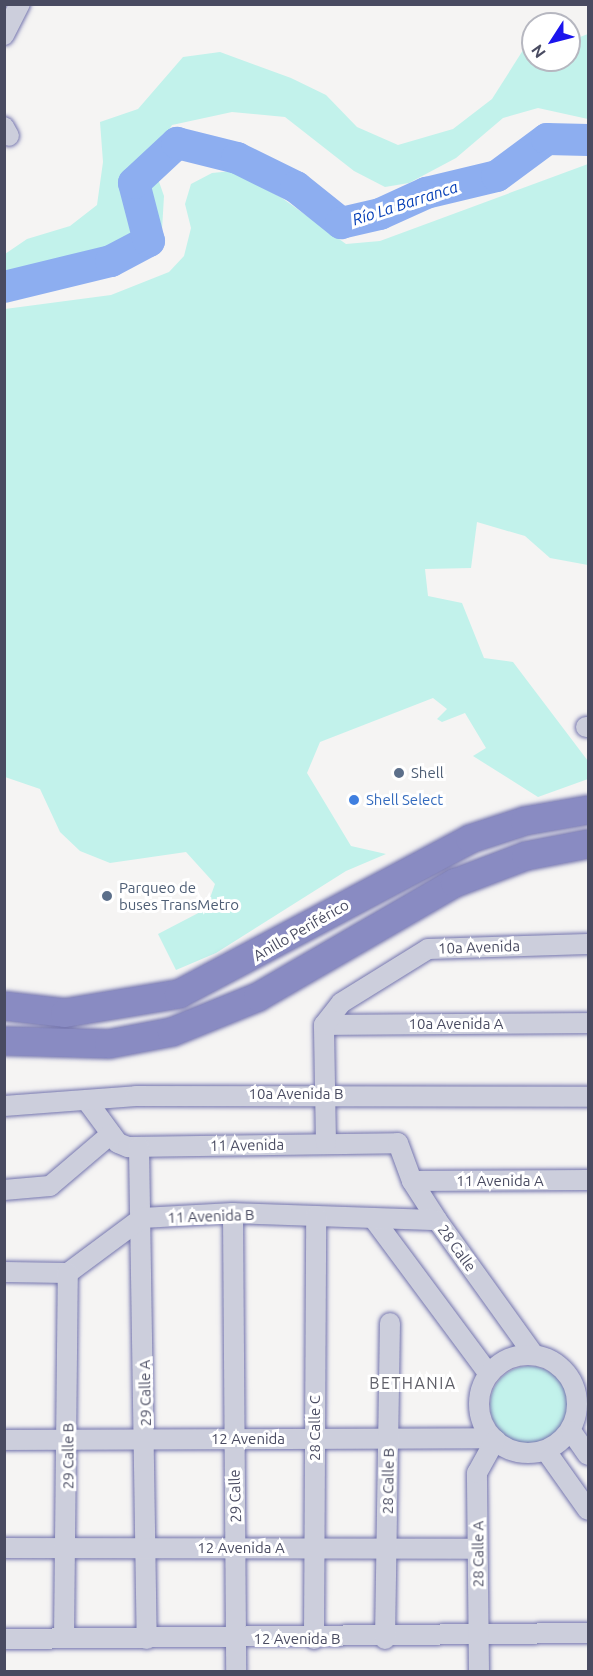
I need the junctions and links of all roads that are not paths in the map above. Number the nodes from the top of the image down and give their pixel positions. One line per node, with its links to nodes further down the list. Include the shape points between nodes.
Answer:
1 (20, 4): 2 (street)
2 (4, 35)
3 (588, 810): 6 (highway, Anillo Periférico, via 525,821 470,839 179,994 80,1012)
4 (588, 844): 9 (highway, via 526,856 455,883 258,997 172,1032 109,1044)
5 (588, 944): 8 (street, 10a Avenida, via 428,949 341,1003)
6 (4, 1006)
7 (588, 1023): 8 (street, 10a Avenida A)
8 (324, 1025): 10 (street)
9 (4, 1041)
10 (324, 1093): 11 (street, 10a Avenida B); 12 (street, 10a Avenida B); 15 (street)
11 (588, 1096)
12 (87, 1101): 13 (street, 10a Avenida B); 14 (street)
13 (6, 1105)
14 (111, 1134): 17 (street, 11 Avenida, via 118,1143); 20 (street, via 50,1186)
15 (326, 1143): 16 (street, 11 Avenida); 17 (street, 11 Avenida)
16 (387, 1143): 19 (street, 28 Calle, via 398,1143 404,1151)
17 (140, 1147): 23 (street, 29 Calle A)
18 (588, 1180): 19 (street, 11 Avenida A)
19 (412, 1181): 25 (street, 28 Calle)
20 (4, 1190)
21 (233, 1213): 22 (street, 11 Avenida B); 23 (street, 11 Avenida B); 33 (street, 29 Calle)
22 (316, 1216): 24 (street, 11 Avenida B); 34 (street, 28 Calle C)
23 (142, 1218): 27 (street); 39 (street, 29 Calle A)
24 (374, 1218): 25 (street, 11 Avenida B); 30 (street)
25 (437, 1220): 29 (street, 28 Calle)
26 (4, 1272): 27 (street)
27 (68, 1273): 38 (street, 29 Calle B)
28 (390, 1323): 35 (street, 28 Calle B)
29 (534, 1355): 30 (street, via 507,1359); 31 (street)
30 (489, 1374): 36 (street, via 479,1406)
31 (581, 1380): 32 (street)
32 (577, 1429): 40 (street); 41 (street)
33 (233, 1439): 34 (street, 12 Avenida); 39 (street, 12 Avenida); 48 (street, 29 Calle)
34 (314, 1439): 35 (street, 12 Avenida); 46 (street, 28 Calle C)
35 (388, 1439): 36 (street, 12 Avenida); 47 (street, 28 Calle B)
36 (493, 1439): 40 (street, via 519,1453); 49 (street, 28 Calle A, via 477,1473)
37 (4, 1440): 38 (street, 12 Avenida)
38 (67, 1440): 39 (street, 12 Avenida); 45 (street, 29 Calle B)
39 (145, 1440): 43 (street, 29 Calle A)
40 (546, 1451): 42 (street)
41 (588, 1455)
42 (588, 1510)
43 (147, 1547): 45 (street, 12 Avenida A); 48 (street, 12 Avenida A); 55 (street, 29 Calle A)
44 (4, 1548): 45 (street, 12 Avenida A)
45 (68, 1548): 52 (street, 29 Calle B)
46 (314, 1548): 47 (street, 12 Avenida A); 48 (street, 12 Avenida A); 56 (street, 28 Calle C)
47 (387, 1548): 49 (street, 12 Avenida A); 57 (street, 28 Calle B)
48 (237, 1549): 53 (street, 29 Calle)
49 (477, 1549): 51 (street, 28 Calle A)
50 (588, 1633): 51 (street, 12 Avenida B)
51 (478, 1635): 57 (street, 12 Avenida B); 59 (street, 28 Calle A)
52 (64, 1638): 54 (street, 12 Avenida B); 55 (street, 12 Avenida B)
53 (237, 1638): 55 (street, 12 Avenida B); 56 (street, 12 Avenida B); 58 (street, 29 Calle)
54 (4, 1639)
55 (147, 1639)
56 (314, 1639): 57 (street, 12 Avenida B)
57 (385, 1639)
58 (236, 1671)
59 (479, 1671)

